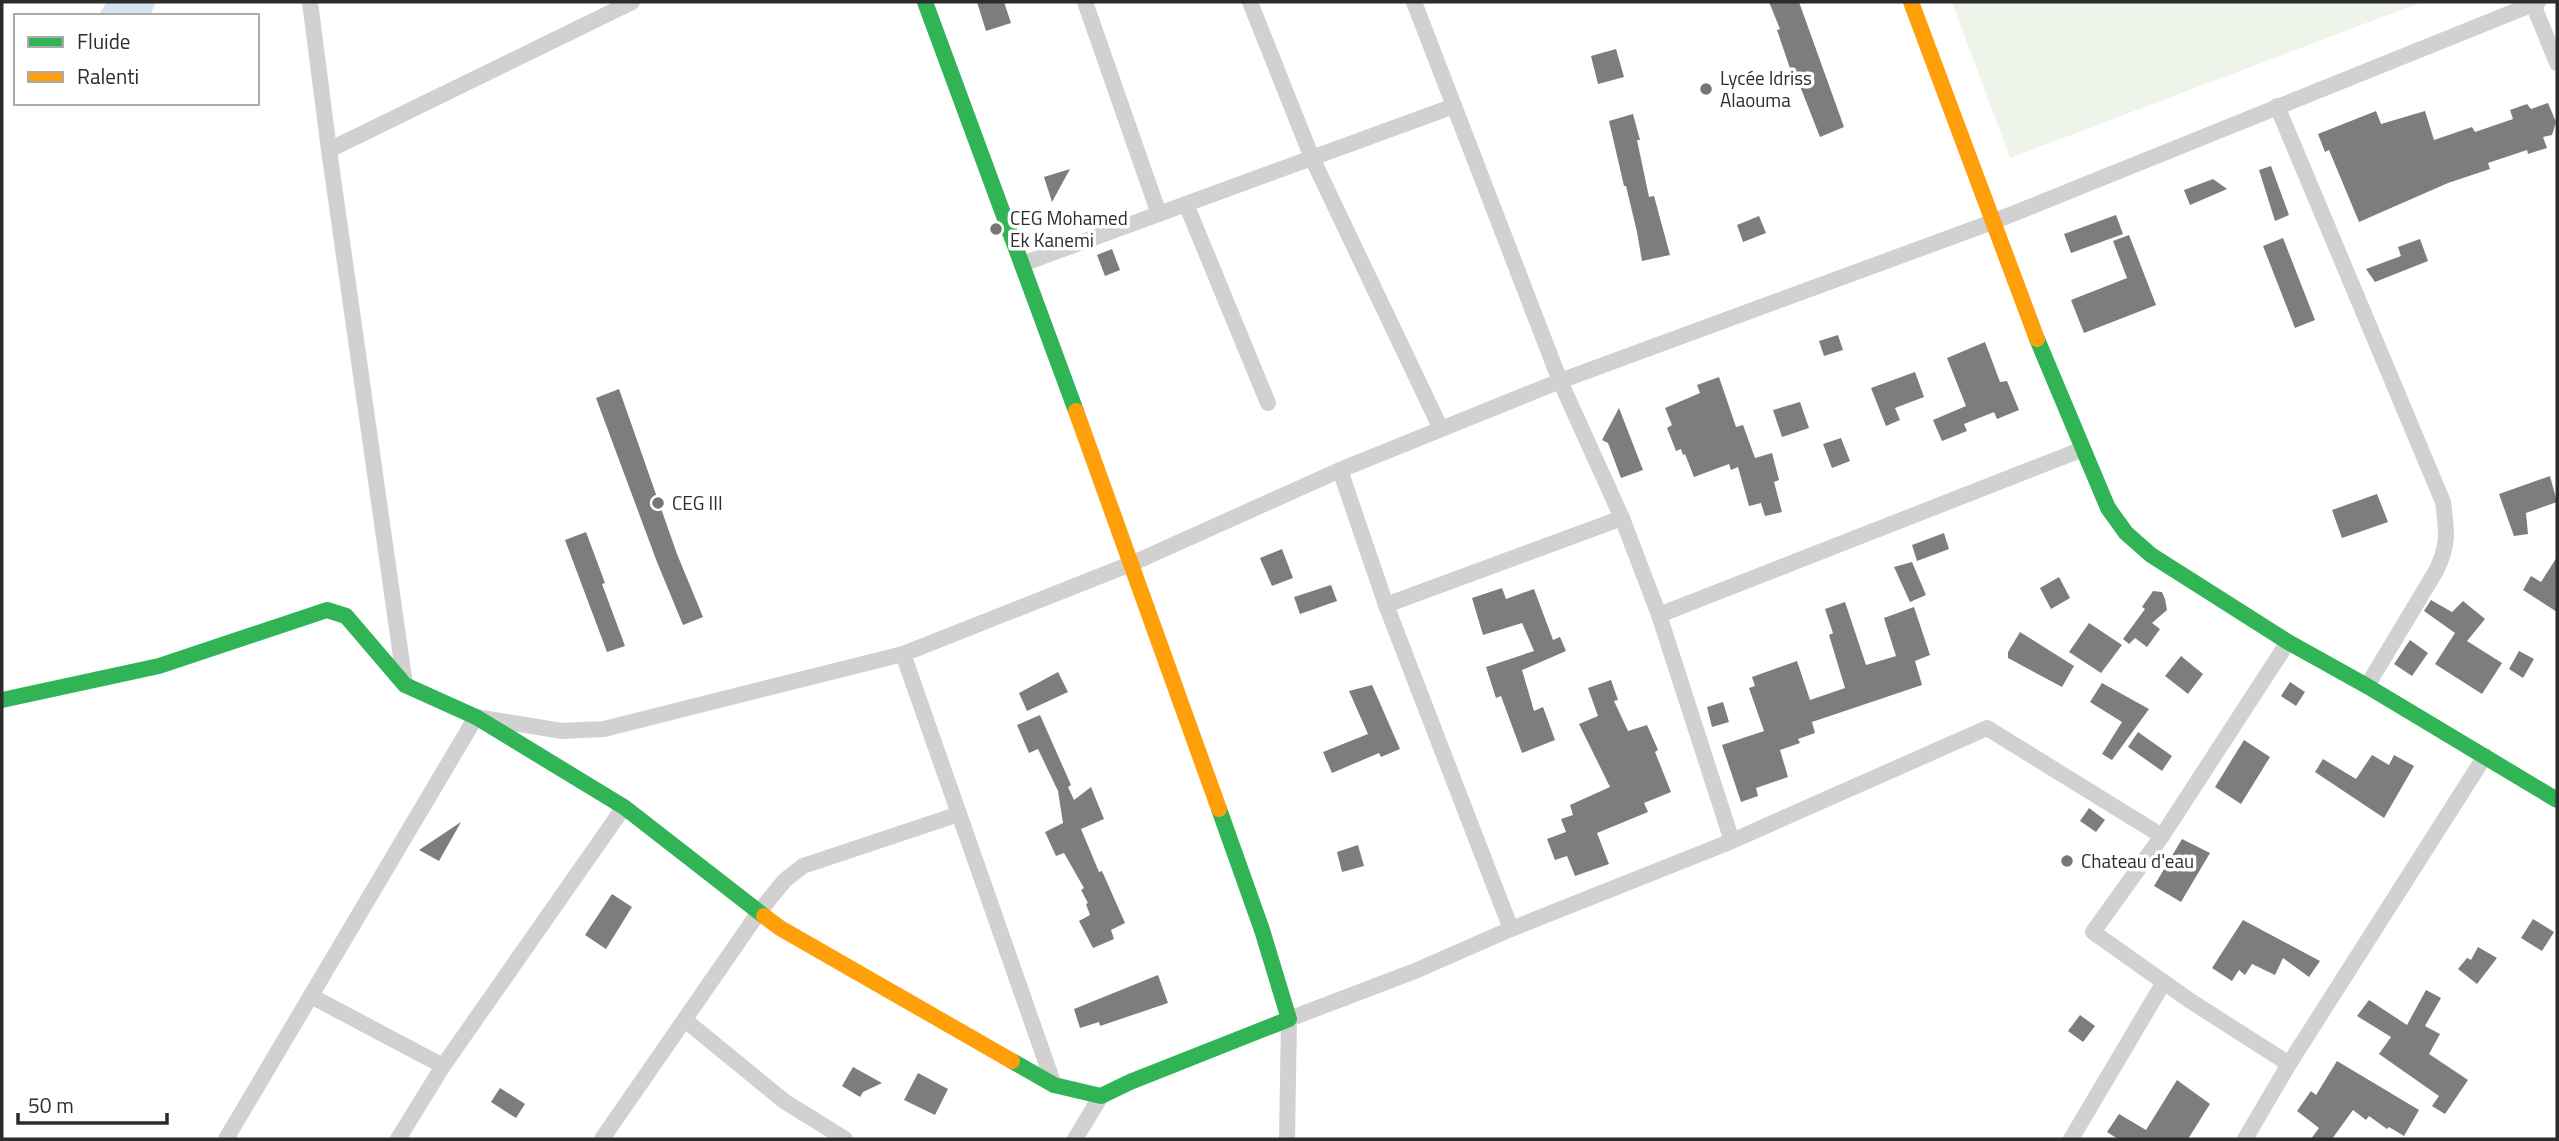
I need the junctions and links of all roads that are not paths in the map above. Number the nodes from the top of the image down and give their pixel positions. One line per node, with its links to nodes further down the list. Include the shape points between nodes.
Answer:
1 (310, 2): 13 (street)
2 (632, 2): 9 (street)
3 (925, 2): 18 (street)
4 (1085, 2): 16 (street)
5 (1250, 2): 14 (street)
6 (1414, 2): 11 (street)
7 (1912, 2): 17 (street)
8 (2535, 3): 10 (street); 12 (street)
9 (599, 9): 13 (street)
10 (2557, 63)
11 (1454, 106): 14 (street); 19 (street)
12 (2277, 106): 17 (street); 31 (street, via 2443,502 2445,552)
13 (329, 150): 30 (street)
14 (1312, 158): 15 (street); 21 (street)
15 (1186, 204): 16 (street); 20 (street)
16 (1159, 214): 18 (street)
17 (1995, 221): 19 (street); 22 (street)
18 (1022, 264): 25 (street)
19 (1560, 381): 21 (street); 24 (street)
20 (1268, 403)
21 (1441, 429): 23 (street)
22 (2083, 450): 27 (street); 28 (street, via 2108,508 2126,533 2151,555)
23 (1340, 470): 25 (street); 26 (street)
24 (1622, 518): 26 (street); 27 (street)
25 (1133, 563): 29 (street); 44 (street)
26 (1386, 605): 41 (street)
27 (1659, 615): 39 (street)
28 (2288, 642): 31 (street); 38 (street)
29 (903, 654): 33 (street, via 604,729 562,731); 37 (street)
30 (405, 685): 32 (street, via 346,617 327,610 159,666); 33 (street)
31 (2367, 686): 34 (street)
32 (2, 700)
33 (476, 717): 36 (street); 43 (street)
34 (2484, 756): 35 (street); 46 (street)
35 (2557, 800)
36 (624, 807): 40 (street); 47 (street)
37 (959, 814): 40 (street, via 803,866); 48 (street)
38 (2162, 836): 39 (street, via 1987,728); 42 (street, via 2093,932)
39 (1732, 841): 41 (street)
40 (759, 912): 45 (street); 48 (street)
41 (1511, 929): 44 (street)
42 (2164, 982): 46 (street); 56 (street)
43 (311, 996): 47 (street); 50 (street)
44 (1289, 1019): 49 (street); 55 (street)
45 (685, 1020): 52 (street); 53 (street, via 784,1101)
46 (2289, 1064): 57 (street)
47 (443, 1066): 51 (street)
48 (1054, 1085): 49 (street)
49 (1101, 1096): 54 (street)
50 (226, 1139)
51 (398, 1139)
52 (602, 1139)
53 (845, 1139)
54 (1075, 1139)
55 (1287, 1139)
56 (2071, 1139)
57 (2245, 1139)

